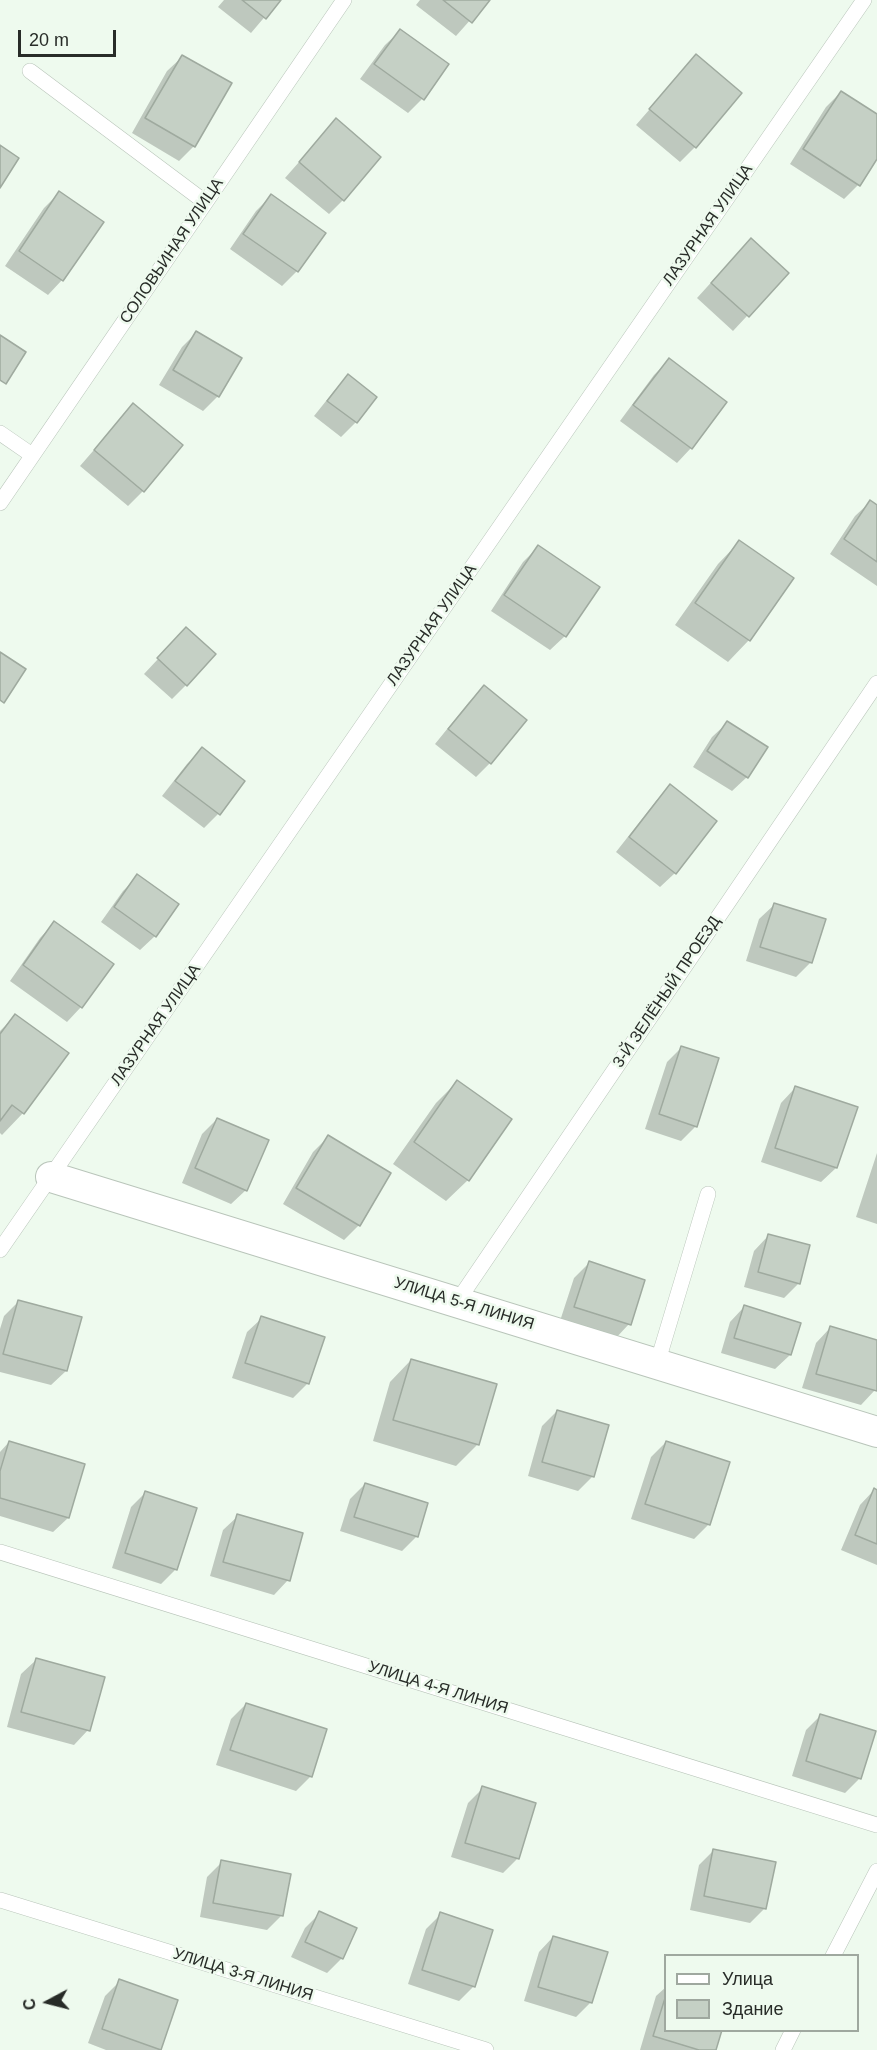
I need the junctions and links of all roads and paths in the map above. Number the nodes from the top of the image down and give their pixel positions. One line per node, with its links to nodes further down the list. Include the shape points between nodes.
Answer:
1 (344, 0): 4 (lane, СОЛОВЬИНАЯ УЛИЦА)
2 (864, 0): 9 (lane, ЛАЗУРНАЯ УЛИЦА)
3 (30, 70): 4 (lane)
4 (205, 202): 6 (lane, СОЛОВЬИНАЯ УЛИЦА)
5 (0, 433): 6 (lane)
6 (32, 455): 7 (lane, СОЛОВЬИНАЯ УЛИЦА)
7 (0, 503)
8 (877, 682): 12 (lane, 3-Й ЗЕЛЁНЫЙ ПРОЕЗД)
9 (51, 1177): 11 (lane, ЛАЗУРНАЯ УЛИЦА); 12 (street, УЛИЦА 5-Я ЛИНИЯ)
10 (708, 1194): 13 (lane)
11 (0, 1250)
12 (457, 1302): 13 (street, УЛИЦА 5-Я ЛИНИЯ)
13 (657, 1364): 14 (street, УЛИЦА 5-Я ЛИНИЯ)
14 (877, 1432)
15 (0, 1552): 16 (lane, УЛИЦА 4-Я ЛИНИЯ)
16 (877, 1825)
17 (877, 1871): 19 (lane)
18 (0, 1900): 21 (lane, УЛИЦА 3-Я ЛИНИЯ)
19 (833, 1954)
20 (792, 2032): 22 (lane)
21 (486, 2050)
22 (783, 2050)

